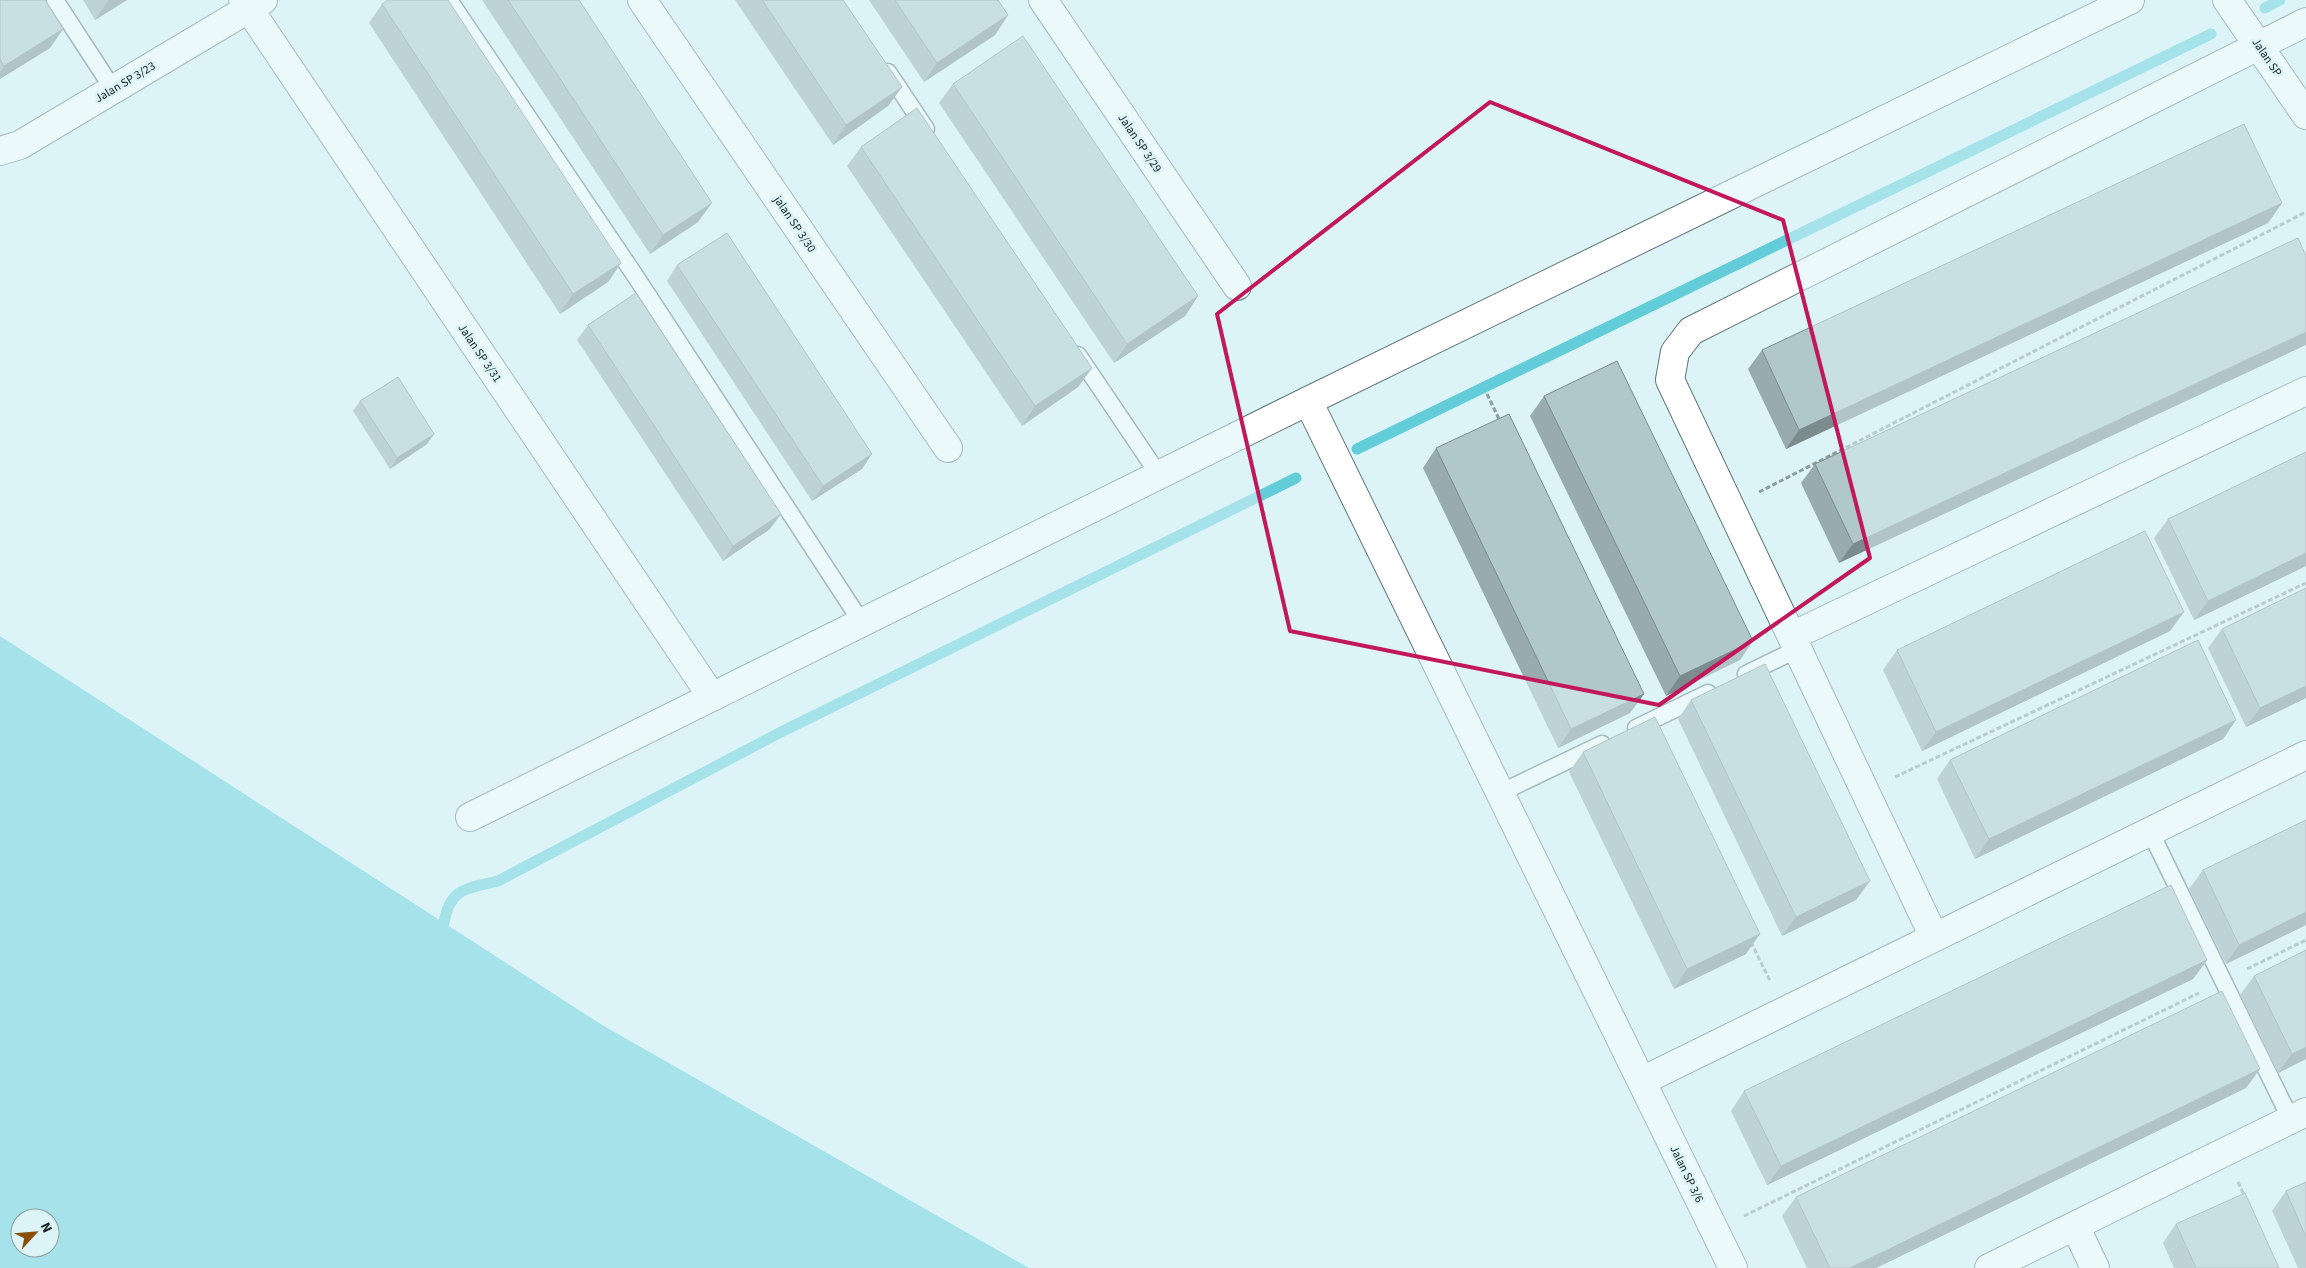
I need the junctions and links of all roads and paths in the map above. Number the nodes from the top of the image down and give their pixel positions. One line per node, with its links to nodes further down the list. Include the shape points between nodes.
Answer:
1 (55, 0): 11 (lane)
2 (449, 0): 24 (lane, via 636,277)
3 (642, 0): 20 (street, jalan SP 3/30)
4 (1043, 0): 16 (street, Jalan SP 3/29)
5 (2130, 0): 19 (street)
6 (2227, 0): 9 (street, Jalan SP)
7 (252, 3): 11 (street, Jalan SP 3/23); 26 (street, Jalan SP 3/31)
8 (2306, 22): 9 (street)
9 (2259, 46): 12 (street, Jalan SP); 22 (street, via 1691,330 1674,352 1670,380)
10 (878, 58): 13 (lane)
11 (113, 89): 14 (street, Jalan SP 3/23, via 20,145)
12 (2306, 115)
13 (934, 140)
14 (0, 151)
15 (2306, 212): 22 (path)
16 (1237, 286)
17 (1071, 345): 21 (lane)
18 (2306, 390): 25 (street)
19 (1308, 401): 21 (street); 29 (street, Jalan SP 3/6)
20 (948, 448)
21 (1159, 475): 24 (street)
22 (1730, 507): 25 (street)
23 (2306, 583): 28 (path)
24 (862, 623): 26 (street)
25 (1795, 643): 28 (street); 29 (lane, via 1731,682)
26 (712, 697): 30 (street)
27 (2306, 755): 31 (street)
28 (1865, 791): 32 (street)
29 (1500, 793): 35 (street, Jalan SP 3/6)
30 (470, 817)
31 (2150, 831): 32 (street); 34 (lane)
32 (1934, 937): 35 (street)
33 (2306, 940): 34 (path)
34 (2224, 981): 36 (lane); 40 (path)
35 (1642, 1081): 40 (street, Jalan SP 3/6)
36 (2299, 1116): 37 (street)
37 (2224, 1152): 38 (path); 39 (street)
38 (2249, 1206)
39 (2075, 1226): 42 (street); 43 (street)
40 (1714, 1230): 41 (street, Jalan SP 3/6)
41 (1733, 1268)
42 (1988, 1268)
43 (2095, 1268)

